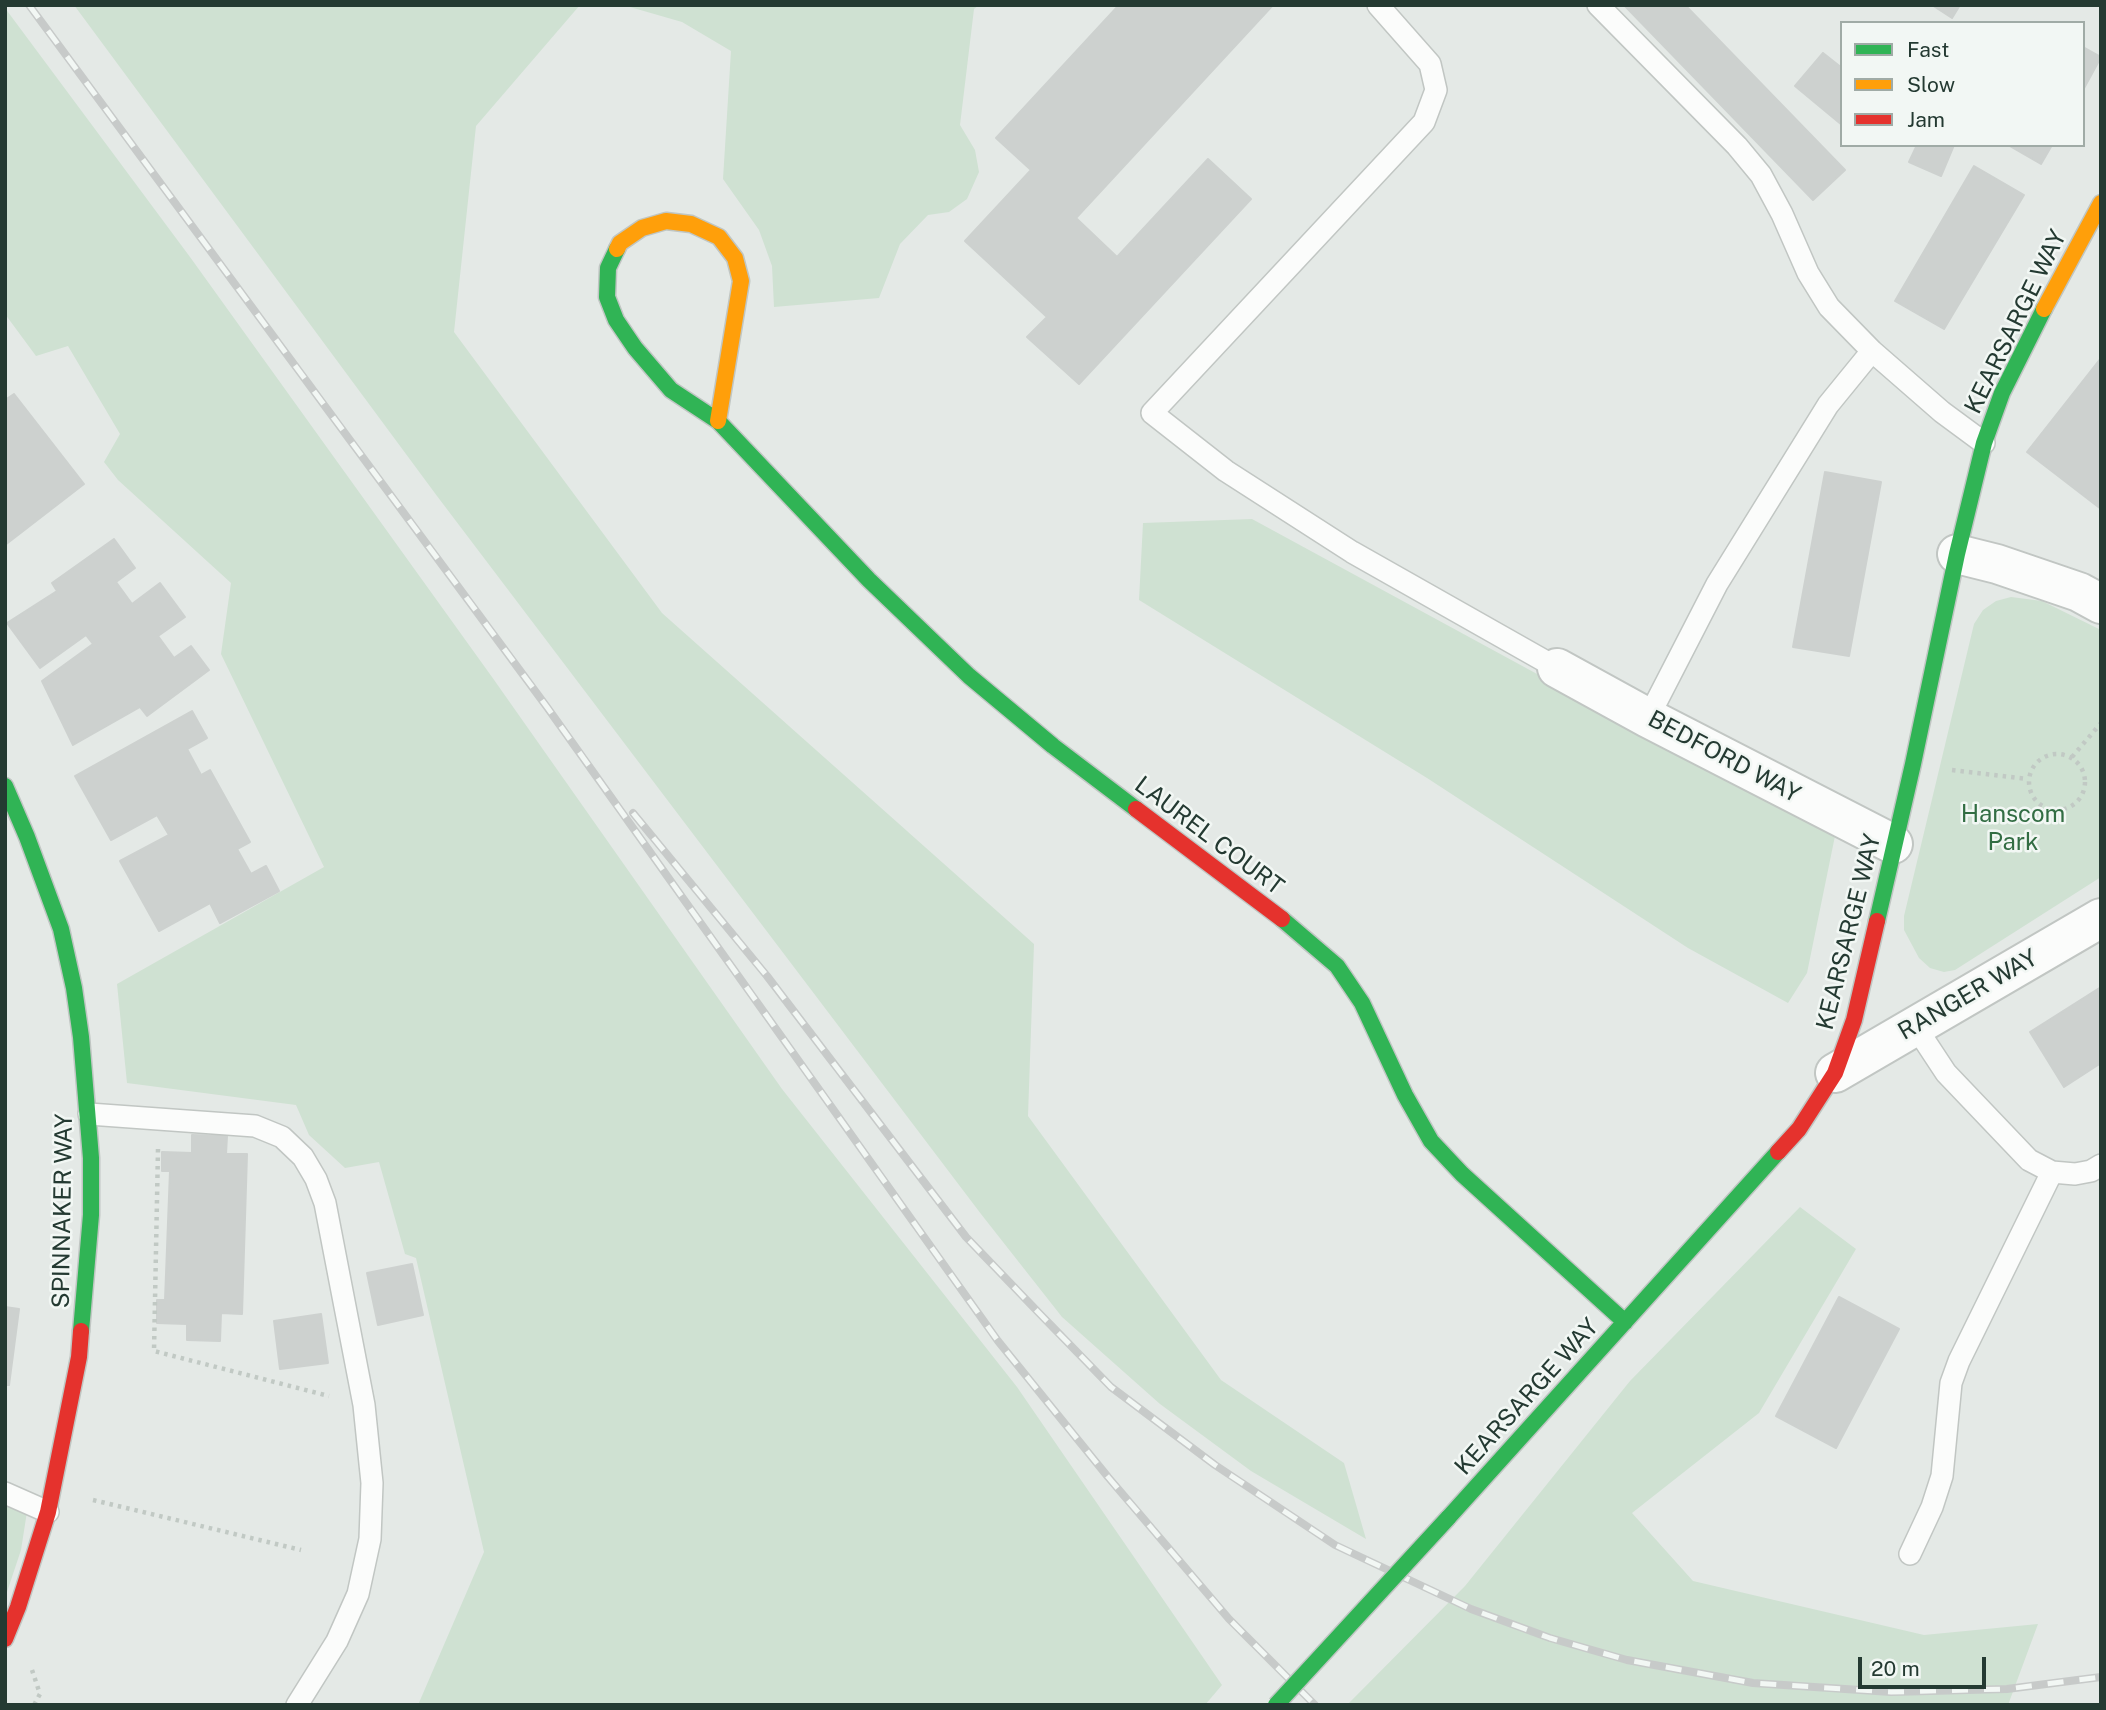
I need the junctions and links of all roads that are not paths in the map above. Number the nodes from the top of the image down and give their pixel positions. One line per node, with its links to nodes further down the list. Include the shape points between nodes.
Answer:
1 (1378, 5): 9 (lane, via 1430,64 1436,90 1424,122 1152,413 1226,471 1352,552)
2 (1598, 5): 4 (lane, via 1761,174 1829,307)
3 (2101, 203): 6 (street, KEARSARGE WAY, via 2001,393)
4 (1872, 351): 6 (lane); 10 (lane, via 1828,405 1724,572)
5 (718, 421): 5 (street, LAUREL COURT, via 741,281 735,258 719,237 691,223 666,221 642,228 620,243 608,268 607,297 635,348 671,390); 19 (street, LAUREL COURT, via 969,677 1337,966 1362,1003 1431,1141)
6 (1984, 443): 7 (street, KEARSARGE WAY)
7 (1957, 554): 8 (street, via 2079,592); 12 (street, KEARSARGE WAY)
8 (2101, 604)
9 (1557, 668): 10 (street, BEDFORD WAY)
10 (1648, 718): 12 (street, BEDFORD WAY)
11 (5, 786): 16 (street, SPINNAKER WAY, via 61,929 74,988)
12 (1893, 844): 15 (street, KEARSARGE WAY, via 1854,1020)
13 (2101, 918): 14 (street, RANGER WAY)
14 (1915, 1026): 15 (street, RANGER WAY); 18 (lane, via 1946,1073 2029,1160)
15 (1835, 1073): 19 (street, KEARSARGE WAY, via 1799,1129)
16 (89, 1114): 21 (street, SPINNAKER WAY, via 90,1215 81,1345); 24 (lane, via 255,1126 282,1137 303,1157 325,1203 364,1405 372,1483 370,1539 358,1594 337,1641)
17 (2101, 1165): 18 (lane, via 2075,1174)
18 (2052, 1172): 22 (lane, via 1959,1361 1951,1383 1942,1476)
19 (1625, 1322): 25 (street, KEARSARGE WAY, bridge)
20 (5, 1493): 21 (lane)
21 (48, 1512): 23 (street, SPINNAKER WAY)
22 (1910, 1554)
23 (5, 1639)
24 (297, 1705)
25 (1276, 1705)

